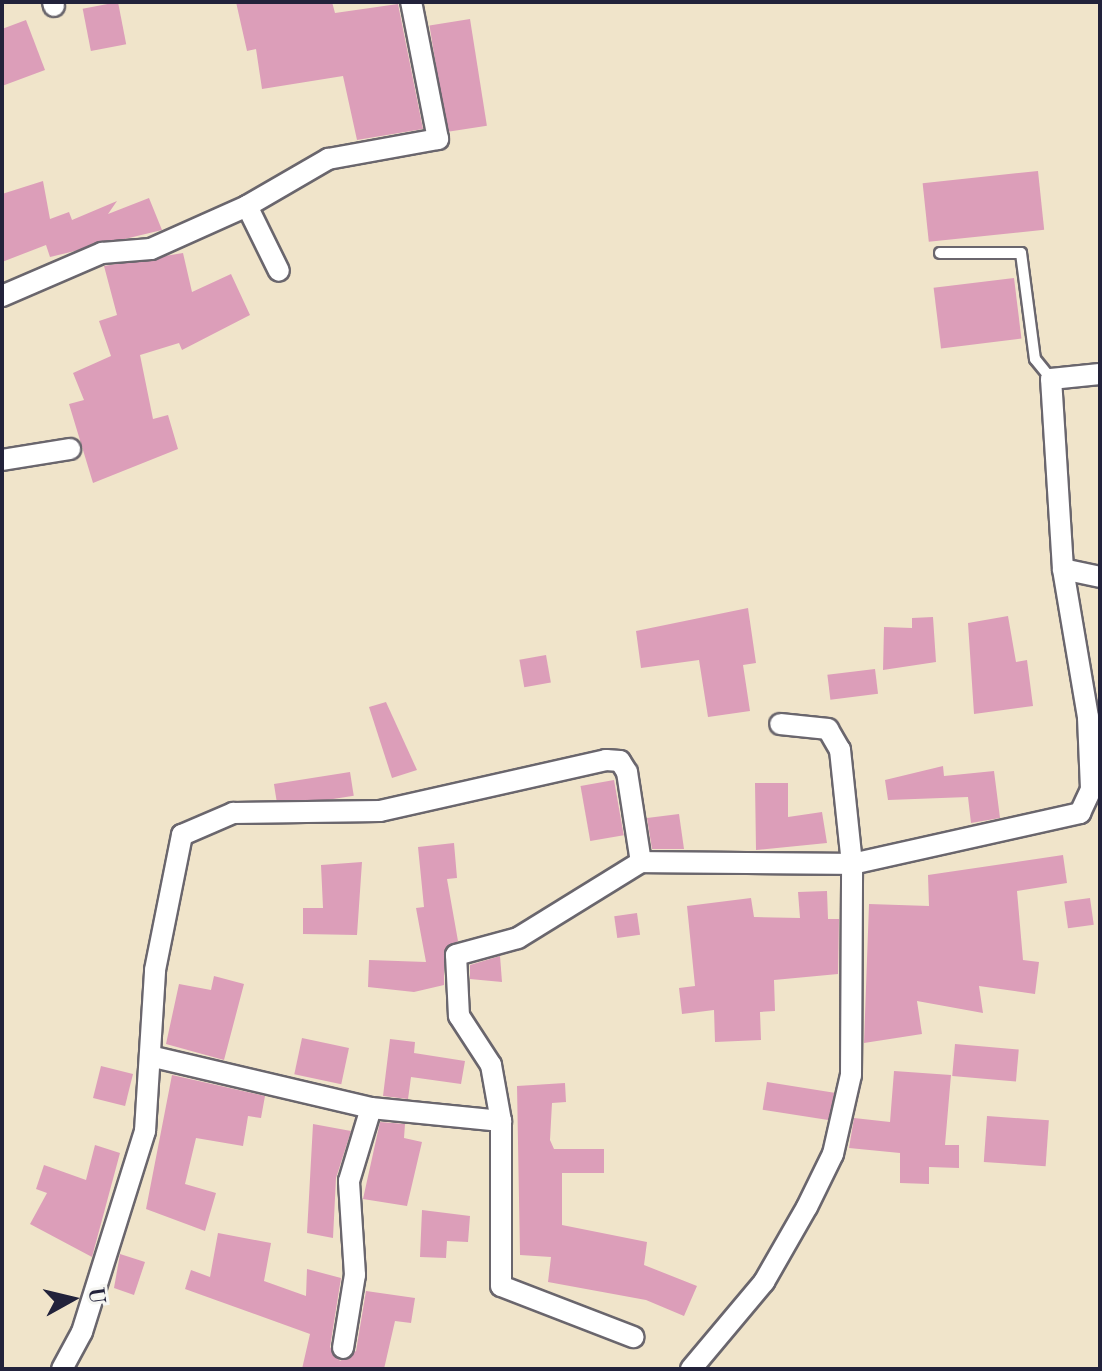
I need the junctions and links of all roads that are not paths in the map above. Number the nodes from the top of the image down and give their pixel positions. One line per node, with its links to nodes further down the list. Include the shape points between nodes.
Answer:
1 (411, 2): 2 (street, via 438,139 328,159)
2 (247, 206): 4 (street); 5 (street, via 151,249 102,253)
3 (940, 253): 7 (lane, via 1021,253 1035,359)
4 (279, 271)
5 (2, 296)
6 (1100, 374): 7 (street)
7 (1051, 379): 10 (street)
8 (70, 449): 9 (street)
9 (2, 460)
10 (1063, 569): 11 (street); 14 (street, via 1088,717 1088,803 1043,824)
11 (1100, 577)
12 (780, 724): 14 (street, via 828,729 840,750)
13 (641, 862): 14 (street); 15 (street, via 620,761 380,811 233,813 182,835 155,970); 17 (street, via 518,938 459,951 459,1016 491,1065)
14 (852, 864): 21 (street, via 851,1075 833,1154 764,1282)
15 (154, 1057): 16 (street); 20 (street, via 125,1202)
16 (371, 1108): 17 (street); 19 (street, via 349,1181 355,1275)
17 (501, 1121): 18 (street, via 501,1286)
18 (633, 1337)
19 (343, 1348)
20 (62, 1369)
21 (691, 1369)

